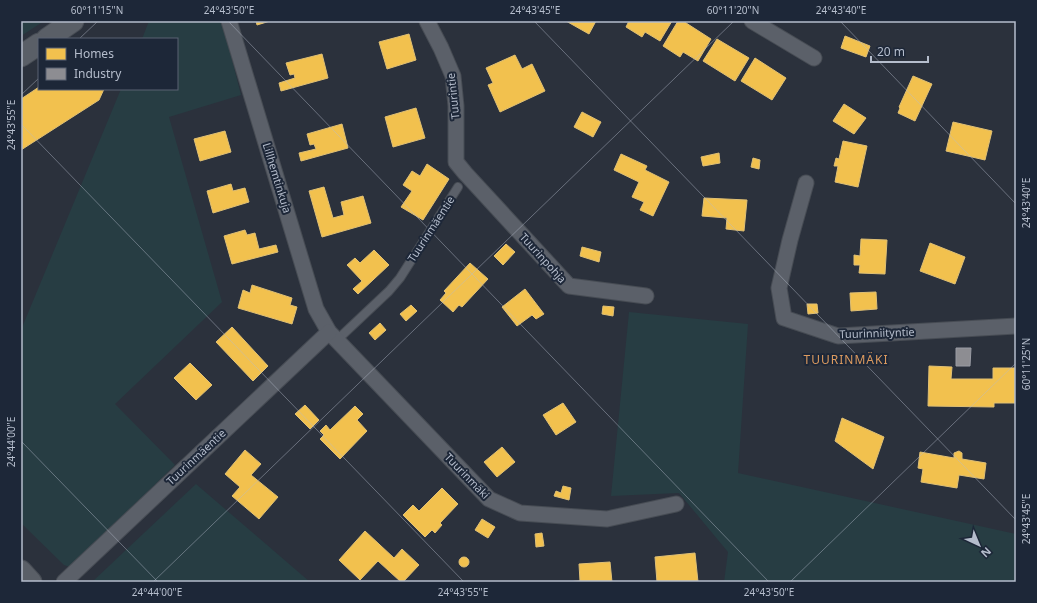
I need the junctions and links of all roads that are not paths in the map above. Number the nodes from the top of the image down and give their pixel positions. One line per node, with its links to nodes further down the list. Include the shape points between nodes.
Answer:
1 (73, 21): 5 (street)
2 (229, 21): 13 (street, Lillhemtinkuja, via 316,309)
3 (427, 21): 9 (street, Tuurintie, via 442,48 453,76 456,162)
4 (752, 21): 8 (street)
5 (48, 38)
6 (38, 45): 7 (street)
7 (21, 56)
8 (814, 58)
9 (461, 180): 11 (street, Tuurinpohja, via 569,286); 13 (lane, Tuurinmäentie, via 400,278 389,291)
10 (806, 183): 12 (street, Tuurinniityntie, via 779,288 784,318 838,336)
11 (646, 296)
12 (1016, 326)
13 (333, 336): 14 (street, Tuurinmäki, via 489,499 520,513 607,518); 17 (street, Tuurinmäentie)
14 (676, 504)
15 (21, 571): 16 (street)
16 (31, 582)
17 (64, 582)

